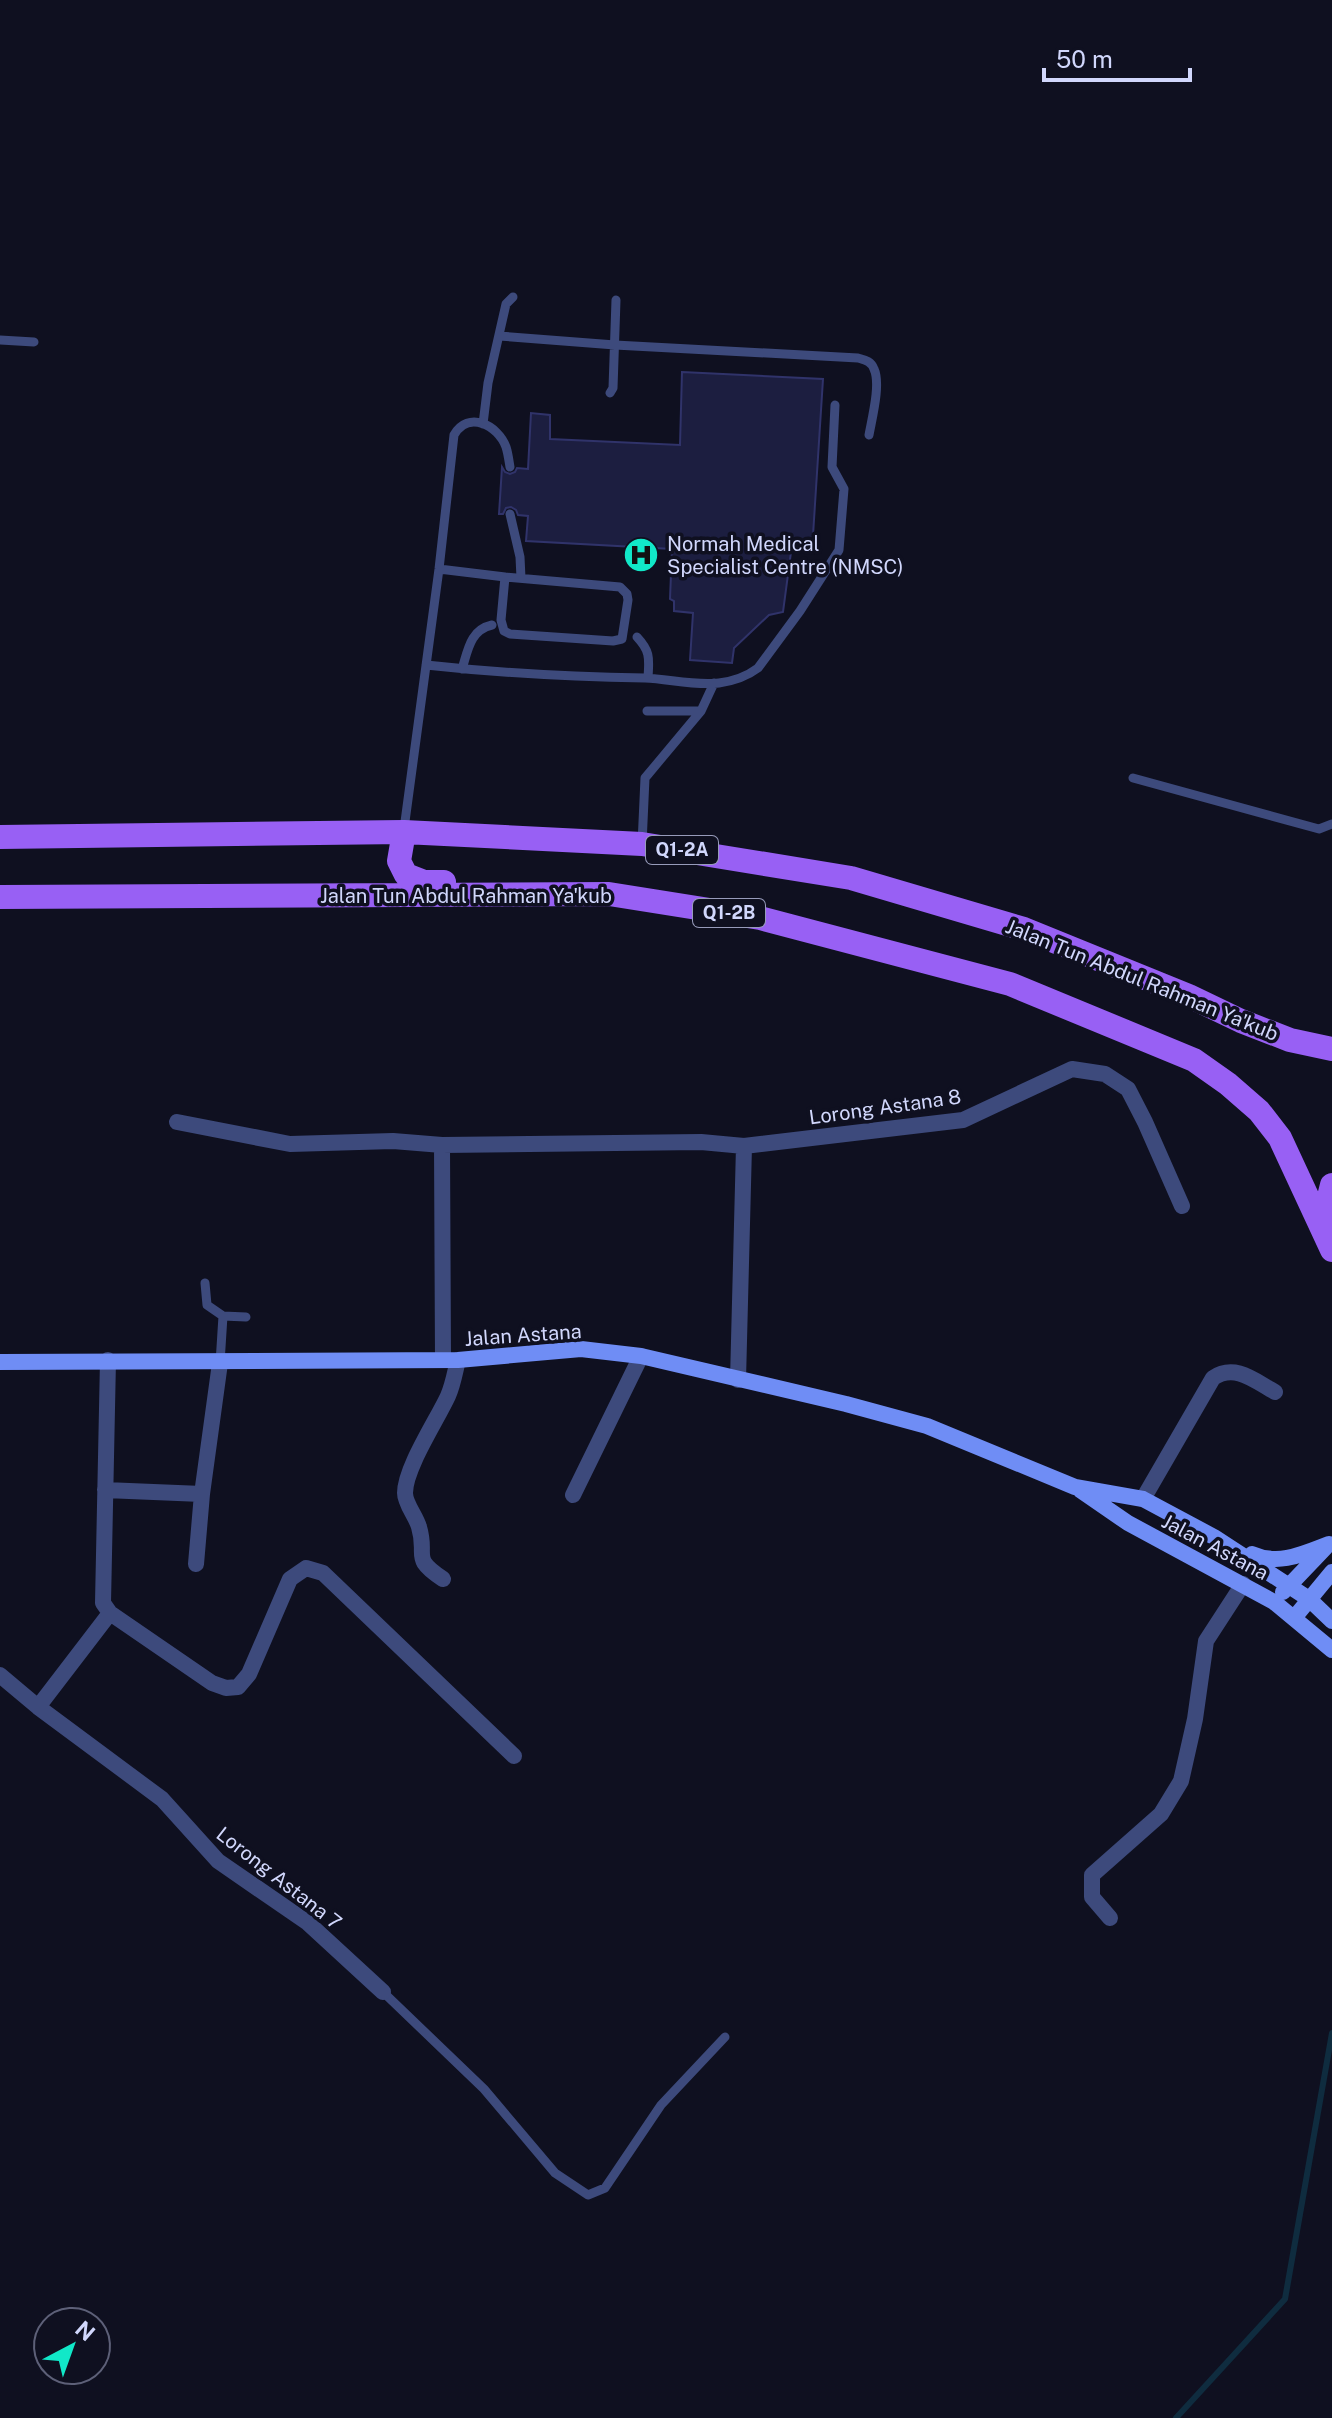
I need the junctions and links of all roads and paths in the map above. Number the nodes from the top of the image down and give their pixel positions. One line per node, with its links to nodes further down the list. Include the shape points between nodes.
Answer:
1 (513, 297): 3 (lane, via 506,304)
2 (616, 300): 6 (lane)
3 (499, 336): 6 (lane); 9 (lane)
4 (0, 340): 5 (lane)
5 (34, 342)
6 (615, 345): 7 (lane); 10 (lane, via 869,361 875,370)
7 (610, 393)
8 (835, 405): 21 (lane, via 832,467 844,489 837,553 758,668 744,677)
9 (483, 424): 11 (lane, via 500,437); 13 (lane, via 461,424 454,435)
10 (869, 435)
11 (510, 467)
12 (510, 514): 15 (lane)
13 (439, 569): 14 (lane); 18 (lane)
14 (505, 577): 15 (lane); 15 (lane, via 504,631 622,639 628,600 620,587)
15 (521, 578)
16 (492, 625): 19 (lane, via 472,638)
17 (637, 637): 20 (lane, via 647,648)
18 (426, 665): 19 (lane); 26 (lane)
19 (462, 669): 20 (lane)
20 (648, 678): 21 (lane)
21 (714, 683): 23 (lane)
22 (647, 711): 23 (lane)
23 (701, 711): 28 (lane, via 645,778)
24 (1133, 778): 25 (lane, via 1319,829)
25 (1332, 824)
26 (404, 832): 27 (main road, Jalan Tun Abdul Rahman Ya'kub / Q1-2A); 28 (main road, Jalan Tun Abdul Rahman Ya'kub / Q1-2A); 29 (main road, via 399,861 406,875 424,882 574,886)
27 (0, 837)
28 (642, 844): 31 (main road, Jalan Tun Abdul Rahman Ya'kub / Q1-2A, via 851,878 1024,929 1241,1021)
29 (609, 894): 30 (main road, Jalan Tun Abdul Rahman Ya'kub / Q1-2B); 37 (main road, Jalan Tun Abdul Rahman Ya'kub / Q1-2B, via 760,918 1010,984 1194,1060 1259,1111 1280,1138)
30 (0, 897)
31 (1332, 1049)
32 (177, 1122): 33 (street, Lorong Astana 8, via 290,1144)
33 (442, 1145): 34 (street, Lorong Astana 8); 43 (street)
34 (744, 1146): 36 (street, Lorong Astana 8, via 963,1120 1072,1069 1105,1074 1128,1089); 46 (street)
35 (1332, 1185): 37 (main road)
36 (1182, 1206)
37 (1332, 1249)
38 (205, 1283): 39 (lane, via 207,1305)
39 (223, 1316): 40 (lane); 45 (lane)
40 (246, 1317)
41 (641, 1356): 43 (main road, Jalan Astana, via 581,1349); 46 (main road, Jalan Astana); 51 (street)
42 (108, 1360): 44 (main road, Jalan Astana); 45 (main road, Jalan Astana); 49 (street)
43 (450, 1360): 45 (main road, Jalan Astana); 57 (street, via 449,1393 418,1454 405,1495 420,1530 421,1557 426,1568)
44 (0, 1362)
45 (220, 1363): 50 (street)
46 (738, 1380): 48 (main road, Jalan Astana, via 927,1426)
47 (1275, 1392): 52 (street, via 1238,1372 1223,1371 1213,1378)
48 (1075, 1487): 52 (main road, Jalan Astana); 58 (main road, Jalan Astana, via 1128,1523)
49 (105, 1490): 50 (street); 62 (street, via 103,1603)
50 (202, 1494): 55 (street)
51 (573, 1495)
52 (1143, 1499): 53 (main road, Jalan Astana)
53 (1214, 1537): 54 (main road, via 1262,1559 1281,1560); 59 (main road, Jalan Astana)
54 (1330, 1542): 59 (main road)
55 (196, 1564)
56 (1332, 1572): 60 (main road)
57 (443, 1579)
58 (1243, 1584): 61 (main road, Jalan Astana); 69 (street, via 1206,1641 1181,1781 1161,1814 1092,1875 1092,1897)
59 (1289, 1585): 60 (main road, Jalan Astana); 61 (main road)
60 (1309, 1599): 63 (main road); 64 (main road, Jalan Astana)
61 (1274, 1602): 63 (main road, Jalan Astana)
62 (110, 1613): 67 (street); 68 (street, via 212,1683 238,1687 249,1674 290,1579 306,1568 323,1573)
63 (1294, 1618): 65 (main road, Jalan Astana)
64 (1332, 1621)
65 (1332, 1650)
66 (3, 1678): 67 (street, Lorong Astana 7)
67 (38, 1707): 70 (street, Lorong Astana 7, via 162,1799 218,1861 308,1923)
68 (514, 1756)
69 (1110, 1918)
70 (383, 1992): 71 (lane, via 484,2089 555,2173 588,2195 605,2188 661,2105)
71 (725, 2037)

